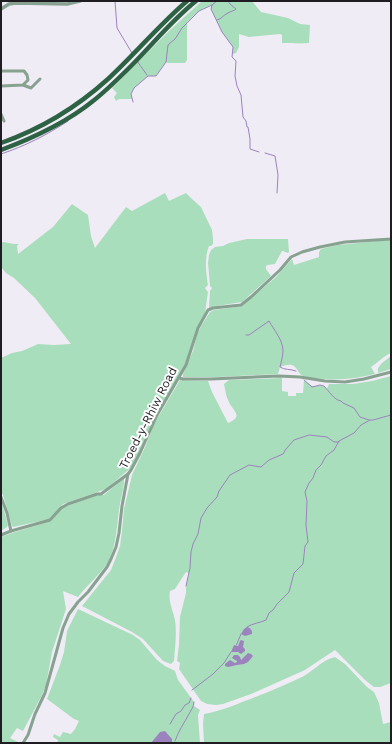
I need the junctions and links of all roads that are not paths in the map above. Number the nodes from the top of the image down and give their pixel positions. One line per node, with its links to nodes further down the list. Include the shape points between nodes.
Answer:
1 (80, 1): 4 (street, via 67,4 16,3)
2 (187, 1): 11 (main road, via 82,101 37,129)
3 (196, 1): 12 (main road, via 93,101 47,130)
4 (1, 9)
5 (1, 71): 7 (street, via 24,71 28,80)
6 (40, 79): 7 (street, via 31,88)
7 (23, 85): 8 (street)
8 (1, 86)
9 (1, 114): 10 (street)
10 (4, 121)
11 (1, 143)
12 (1, 150)
13 (391, 239): 15 (street, Troed-y-Rhiw Road, via 341,243 302,252 291,257 241,305 208,310 198,328 190,356)
14 (391, 372): 15 (street, via 345,382 280,376)
15 (179, 378): 16 (street, Troed-y-Rhiw Road)
16 (128, 474): 18 (street, via 102,494 61,508 50,520); 20 (street, Troed-y-Rhiw Road, via 112,560 69,614 45,693)
17 (1, 497): 18 (street)
18 (11, 531): 19 (street)
19 (1, 535)
20 (23, 743)

